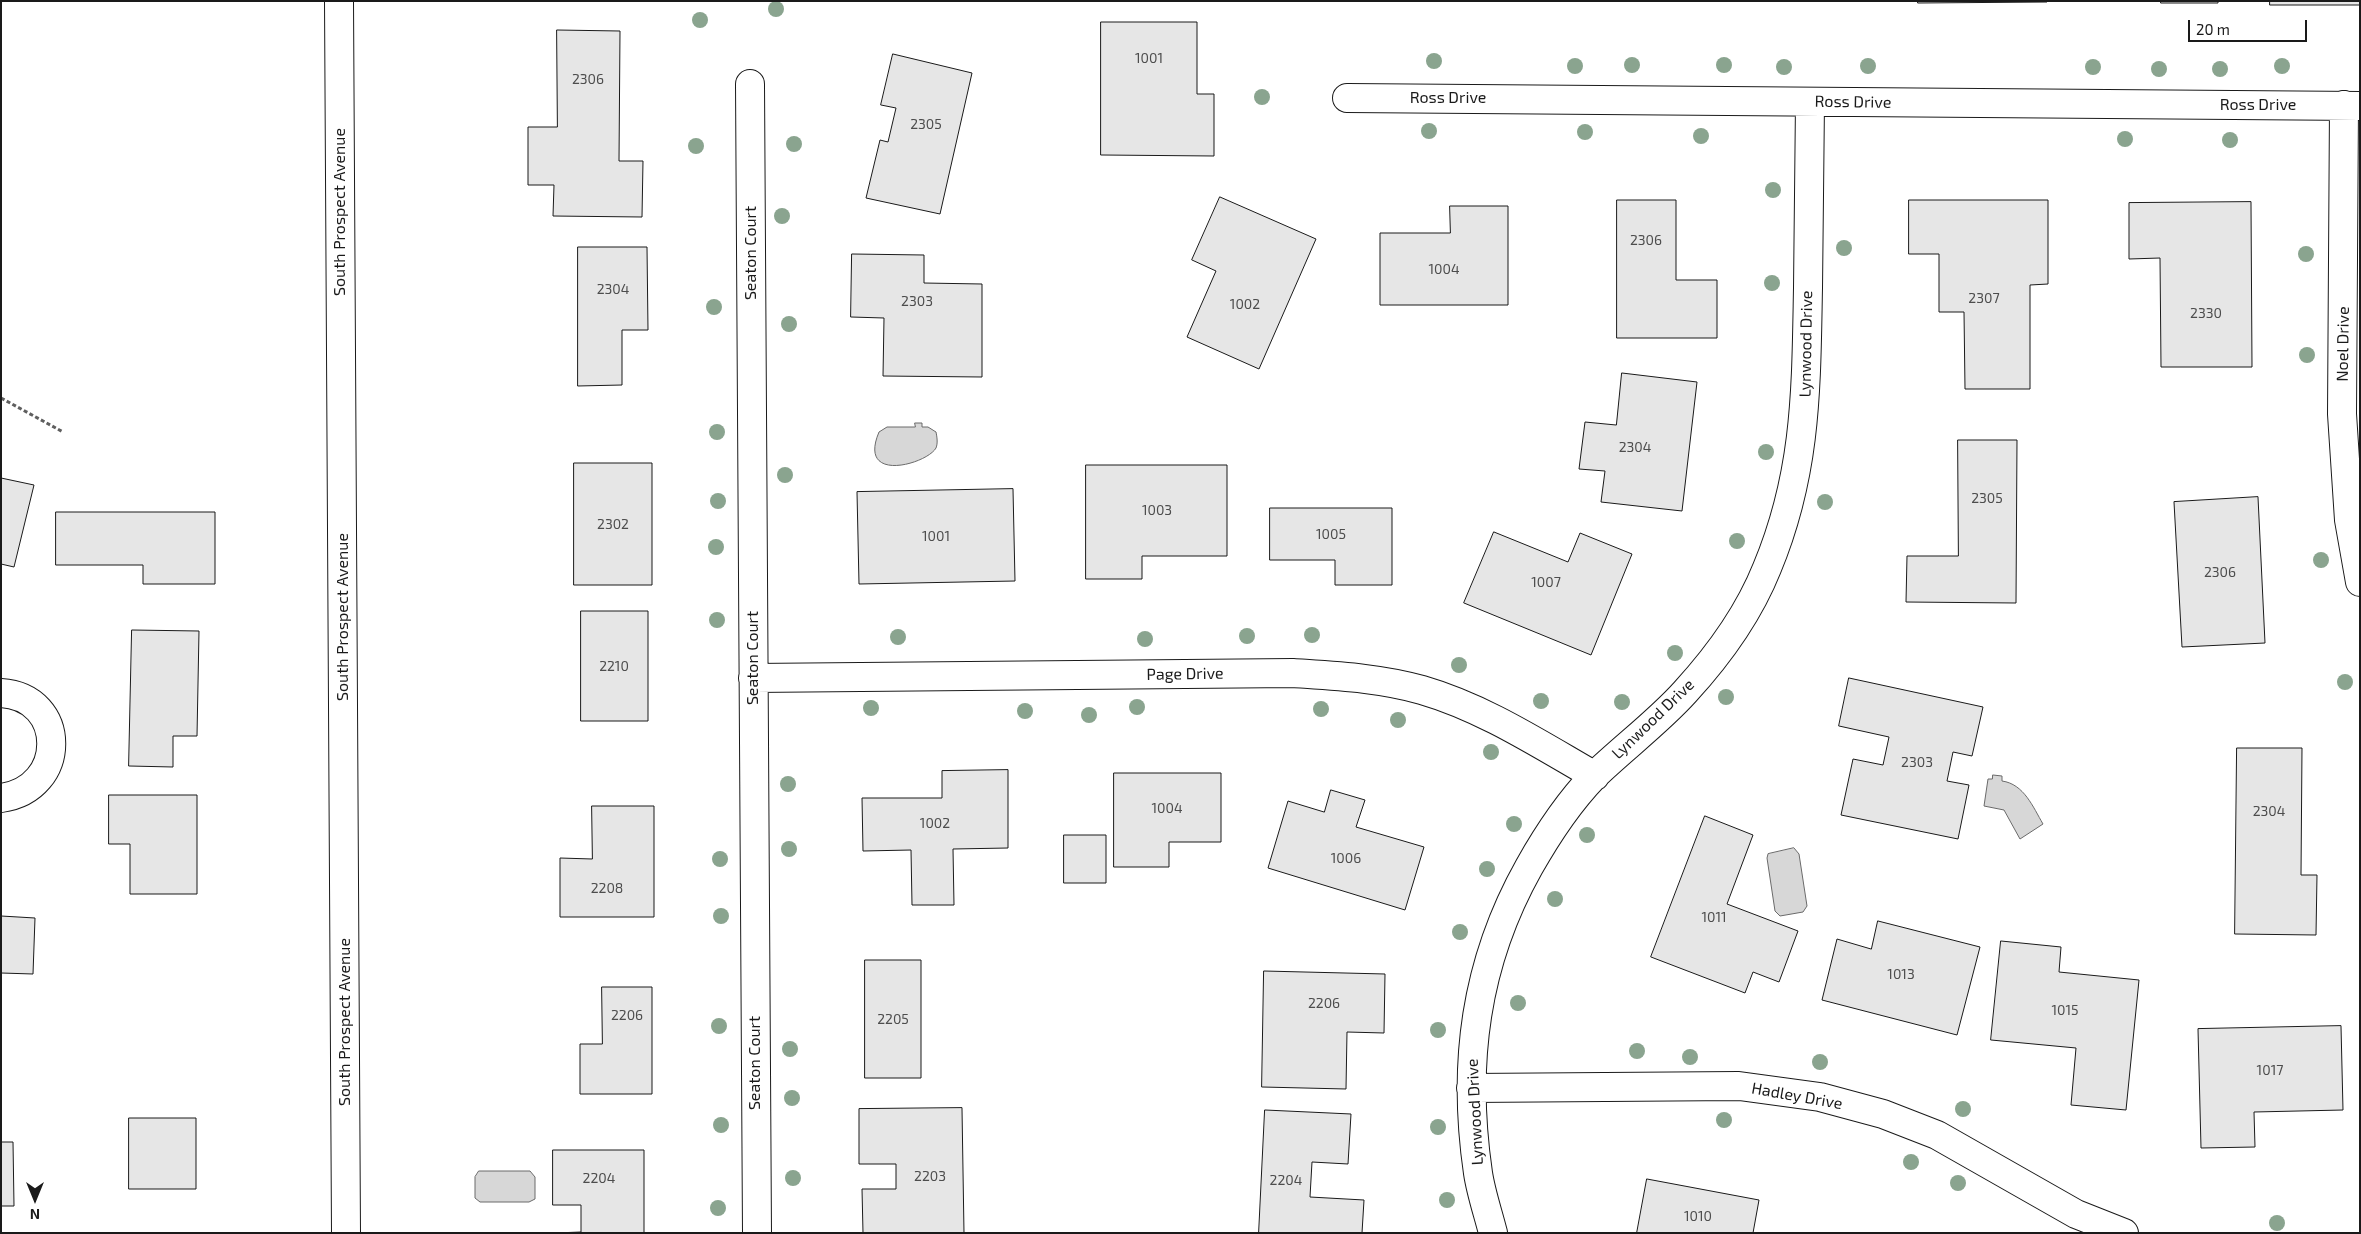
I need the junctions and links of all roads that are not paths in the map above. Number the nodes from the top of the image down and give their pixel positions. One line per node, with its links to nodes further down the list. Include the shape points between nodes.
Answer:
1 (339, 1): 12 (street, South Prospect Avenue)
2 (750, 84): 7 (street, Seaton Court)
3 (1347, 98): 4 (street, Ross Drive)
4 (1810, 102): 5 (street, Ross Drive); 9 (street, Lynwood Drive, via 1806,388 1799,465 1787,518 1766,572 1733,631 1685,692)
5 (2352, 106): 6 (street, Noel Drive, via 2342,414 2349,520)
6 (2360, 582)
7 (753, 678): 9 (street, Page Drive, via 1284,673 1364,678 1421,690 1479,711); 13 (street, Seaton Court)
8 (1, 693): 10 (street, via 29,701 43,715 51,733 52,753 45,771 33,786 15,796)
9 (1595, 776): 11 (street, Lynwood Drive, via 1547,835 1511,899 1486,966 1472,1039)
10 (1, 798)
11 (1471, 1088): 14 (street, Lynwood Drive, via 1478,1175); 15 (street, Hadley Drive, via 1739,1086 1820,1097 1883,1114 1937,1135 2076,1214)
12 (346, 1233)
13 (756, 1233)
14 (1493, 1233)
15 (2124, 1233)

